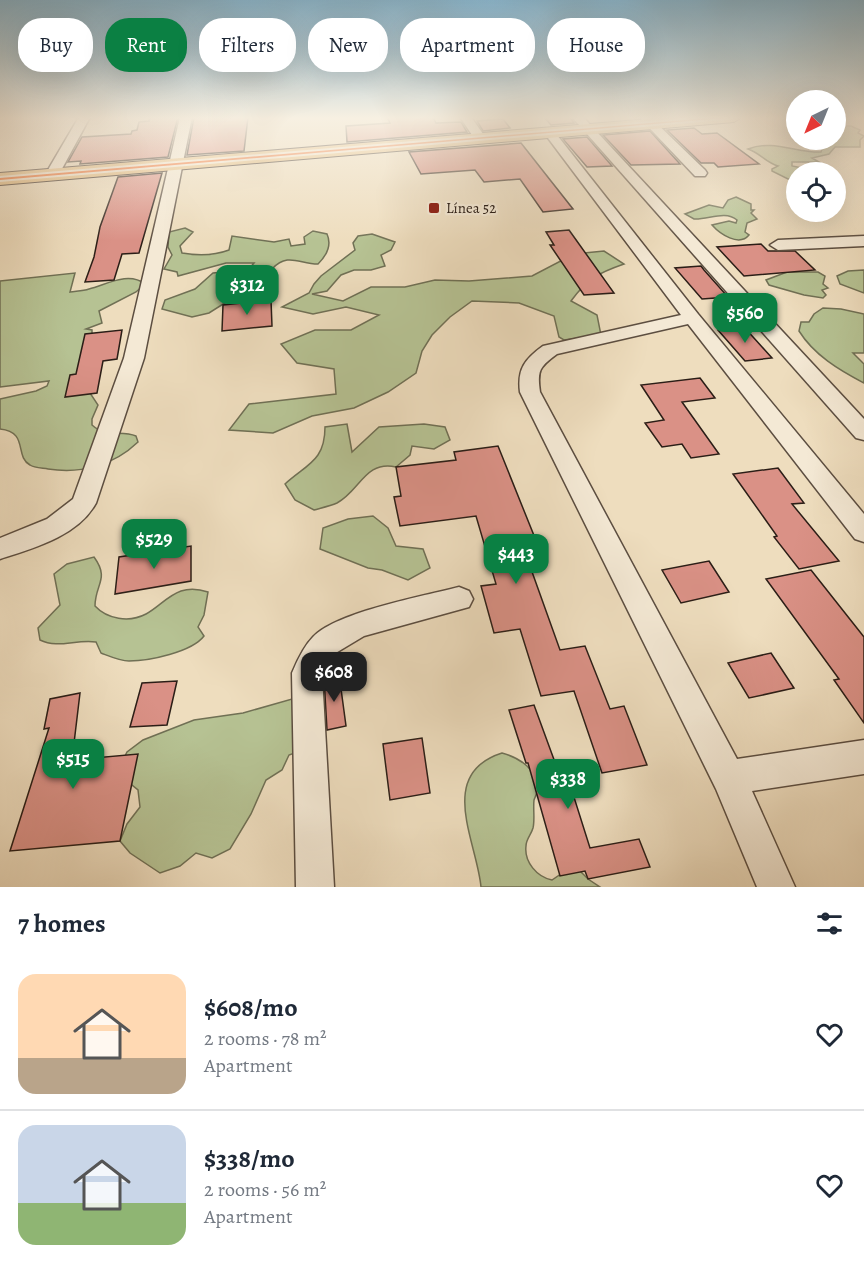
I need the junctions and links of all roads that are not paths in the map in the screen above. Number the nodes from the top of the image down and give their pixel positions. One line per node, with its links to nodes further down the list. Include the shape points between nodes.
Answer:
1 (61, 158): 9 (street)
2 (176, 158): 7 (street)
3 (249, 158): 7 (main road)
4 (569, 158): 13 (street)
5 (615, 158): 14 (street)
6 (686, 158): 8 (street)
7 (174, 165): 9 (main road); 16 (street, via 134,358 84,503 59,526)
8 (700, 173)
9 (52, 175): 10 (main road)
10 (0, 179)
11 (864, 241): 12 (street)
12 (778, 244)
13 (692, 318): 15 (street); 19 (street, via 550,350 534,361 527,375 530,392)
14 (864, 433)
15 (864, 532)
16 (0, 549)
17 (459, 599): 20 (street, via 356,626 324,645 307,673)
18 (864, 757): 19 (street)
19 (729, 777): 21 (street)
20 (315, 887)
21 (776, 887)

